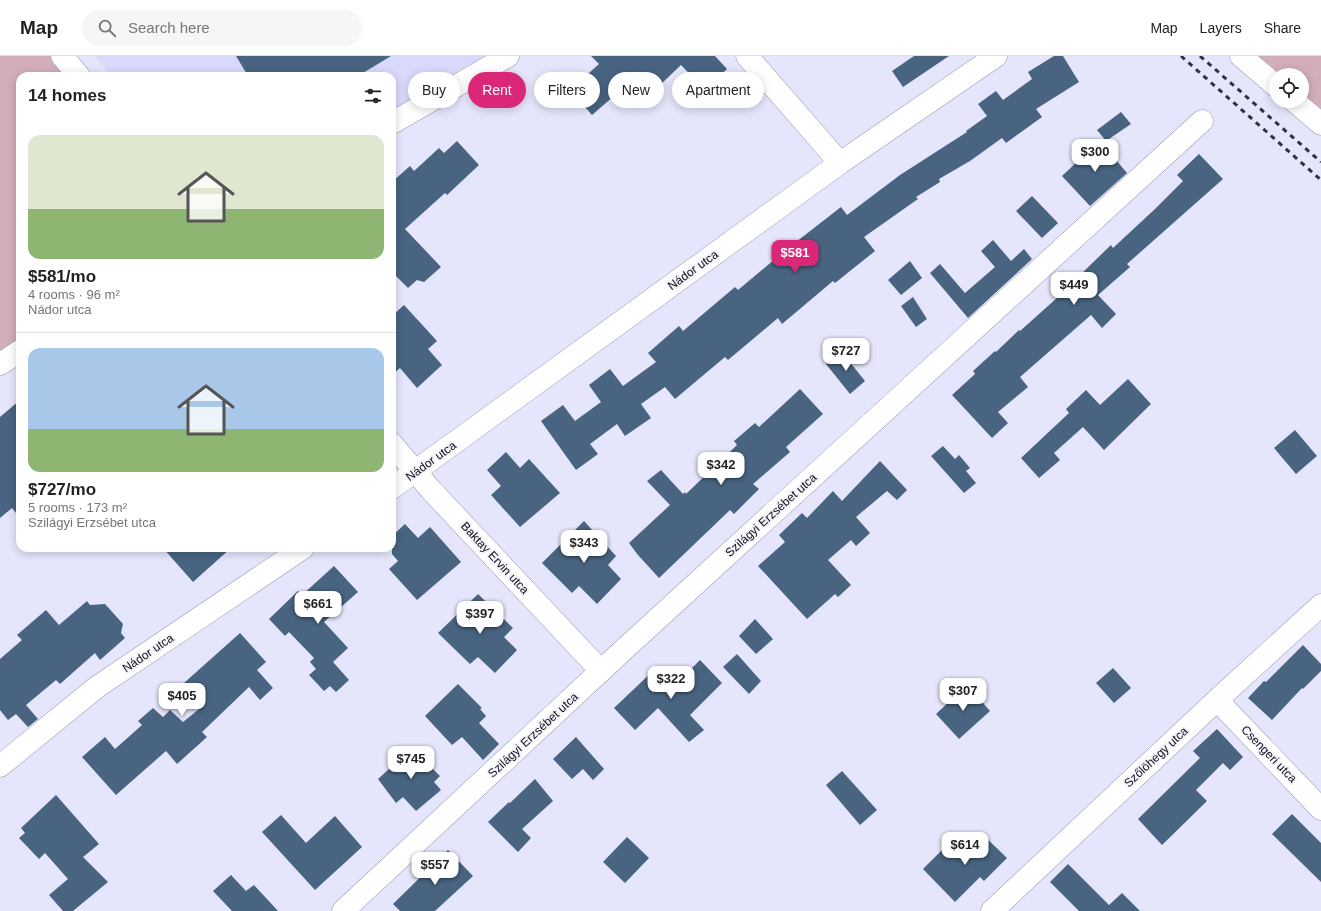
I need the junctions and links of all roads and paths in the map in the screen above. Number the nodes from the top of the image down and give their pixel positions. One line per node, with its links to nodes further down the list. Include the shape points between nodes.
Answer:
1 (62, 56): 6 (street)
2 (508, 56): 9 (street)
3 (747, 56): 12 (street)
4 (996, 56): 12 (street, Nádor utca)
5 (1241, 56): 7 (street)
6 (76, 72)
7 (1269, 80)
8 (1302, 108): 11 (street)
9 (396, 121)
10 (1202, 121): 20 (street, Szilágyi Erzsébet utca)
11 (1321, 124)
12 (840, 163): 16 (street, Nádor utca)
13 (16, 354): 14 (street)
14 (0, 364)
15 (396, 449): 16 (street, Baktay Ervin utca)
16 (416, 472): 17 (street, Nádor utca); 20 (street, Baktay Ervin utca)
17 (396, 485)
18 (297, 552): 22 (street, Nádor utca, via 97,687)
19 (1321, 605): 21 (street, Szőlöhegy utca)
20 (601, 671): 24 (street, Szilágyi Erzsébet utca)
21 (1217, 700): 23 (street, Csengeri utca); 25 (street, Szőlöhegy utca)
22 (0, 766)
23 (1321, 809)
24 (343, 911)
25 (992, 911)

